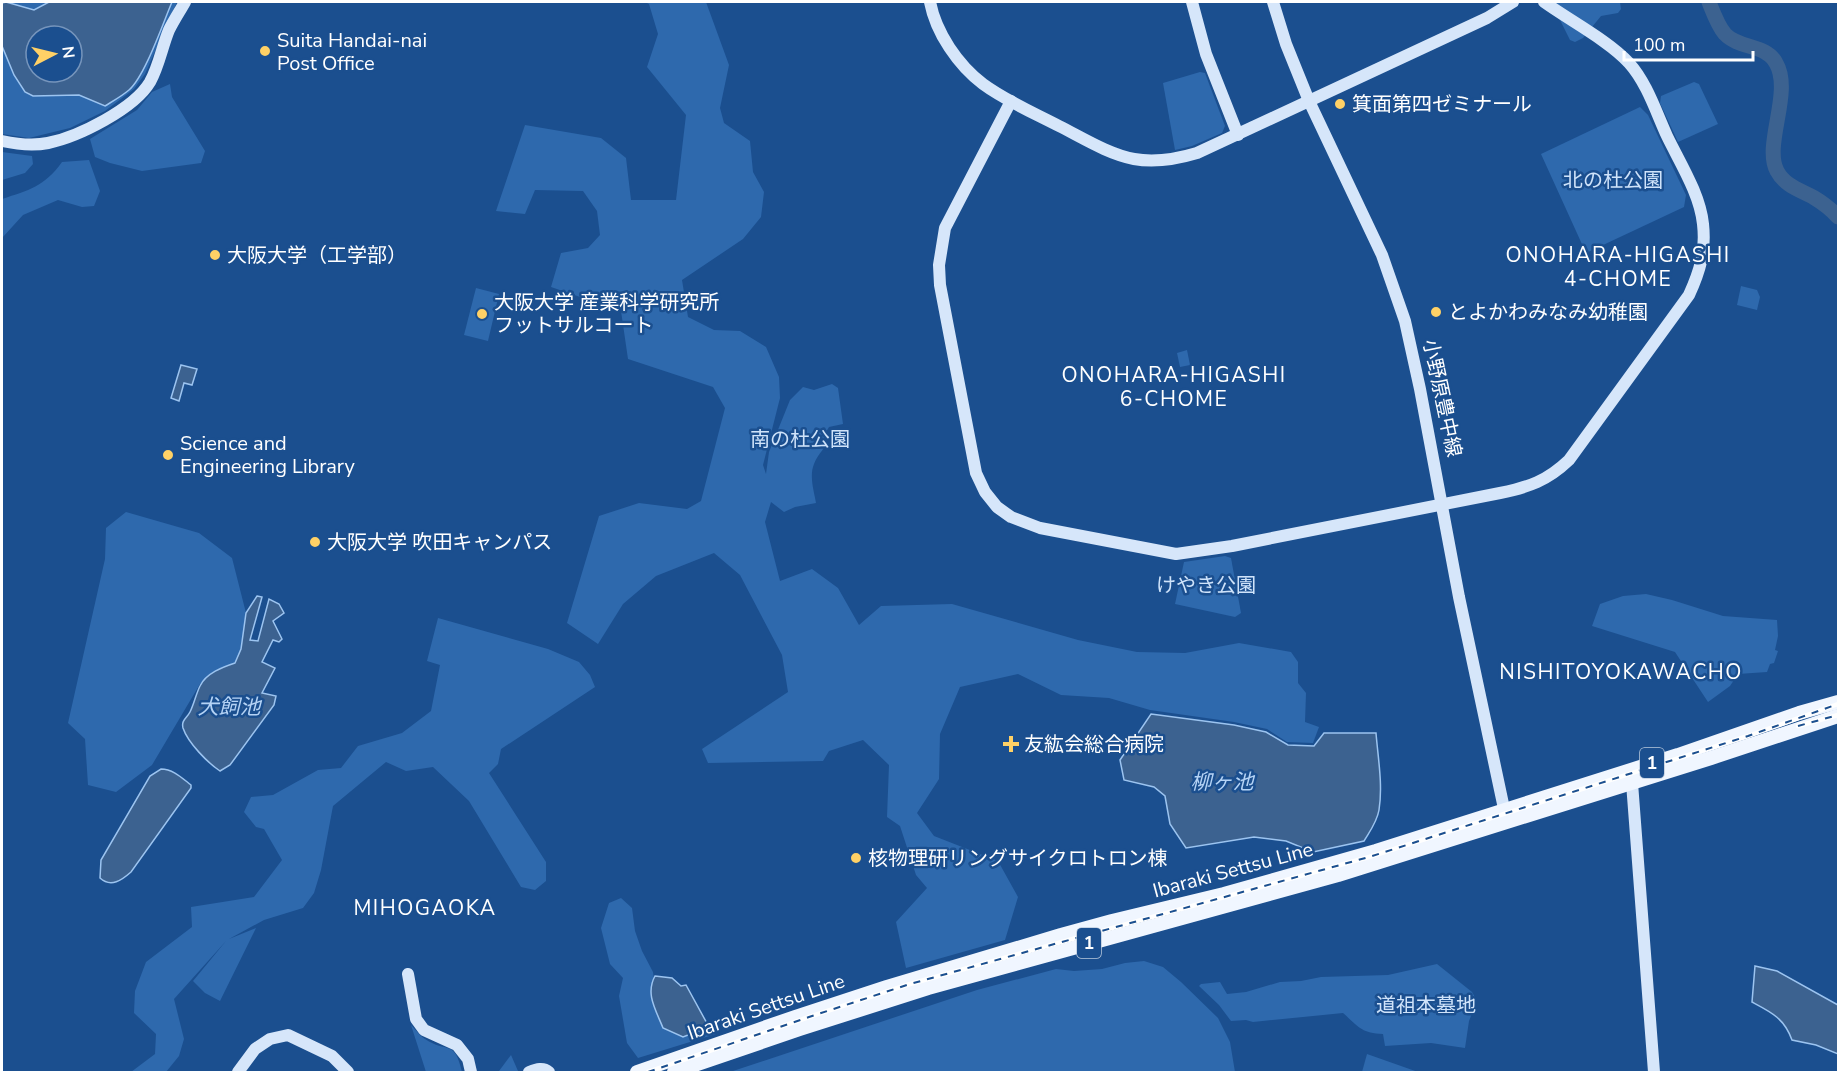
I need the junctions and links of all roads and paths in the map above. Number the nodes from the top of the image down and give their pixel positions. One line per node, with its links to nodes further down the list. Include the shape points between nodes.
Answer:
1 (185, 2): 10 (street, via 169,30 151,81 129,104 66,139 45,144)
2 (930, 2): 7 (street, via 946,42 963,66)
3 (1192, 2): 9 (street, via 1206,54)
4 (1273, 2): 8 (street, 小野原豊中線)
5 (1513, 2): 8 (street)
6 (1544, 2): 11 (street, via 1629,63 1641,80 1690,183 1703,223 1699,274 1689,295 1557,471 1523,488)
7 (1011, 101): 9 (street, via 1086,140 1134,159 1177,159); 11 (street, via 945,228 939,265 976,473 998,507 1011,517 1040,528 1176,554)
8 (1310, 101): 9 (street); 11 (street, 小野原豊中線, via 1397,294 1413,350)
9 (1238, 135)
10 (2, 141)
11 (1442, 504): 17 (street, 小野原豊中線)
12 (1839, 700): 17 (main road, Ibaraki Settsu Line / 1)
13 (1839, 716): 15 (main road, Ibaraki Settsu Line / 1)
14 (1839, 724): 15 (main road, 1)
15 (1711, 758): 16 (main road, Ibaraki Settsu Line / 1)
16 (1632, 783): 17 (main road, Ibaraki Settsu Line / 1); 26 (street)
17 (1505, 816): 24 (main road, Ibaraki Settsu Line / 1, via 966,963); 25 (main road, Ibaraki Settsu Line / 1, via 1329,878 928,988)
18 (408, 974): 21 (street, via 416,1019 424,1030 457,1045 468,1059)
19 (238, 1072): 20 (street, via 255,1050 270,1039 288,1035 332,1056)
20 (348, 1072)
21 (471, 1072)
22 (530, 1072): 23 (street)
23 (549, 1072)
24 (637, 1072)
25 (674, 1072)
26 (1654, 1072)

